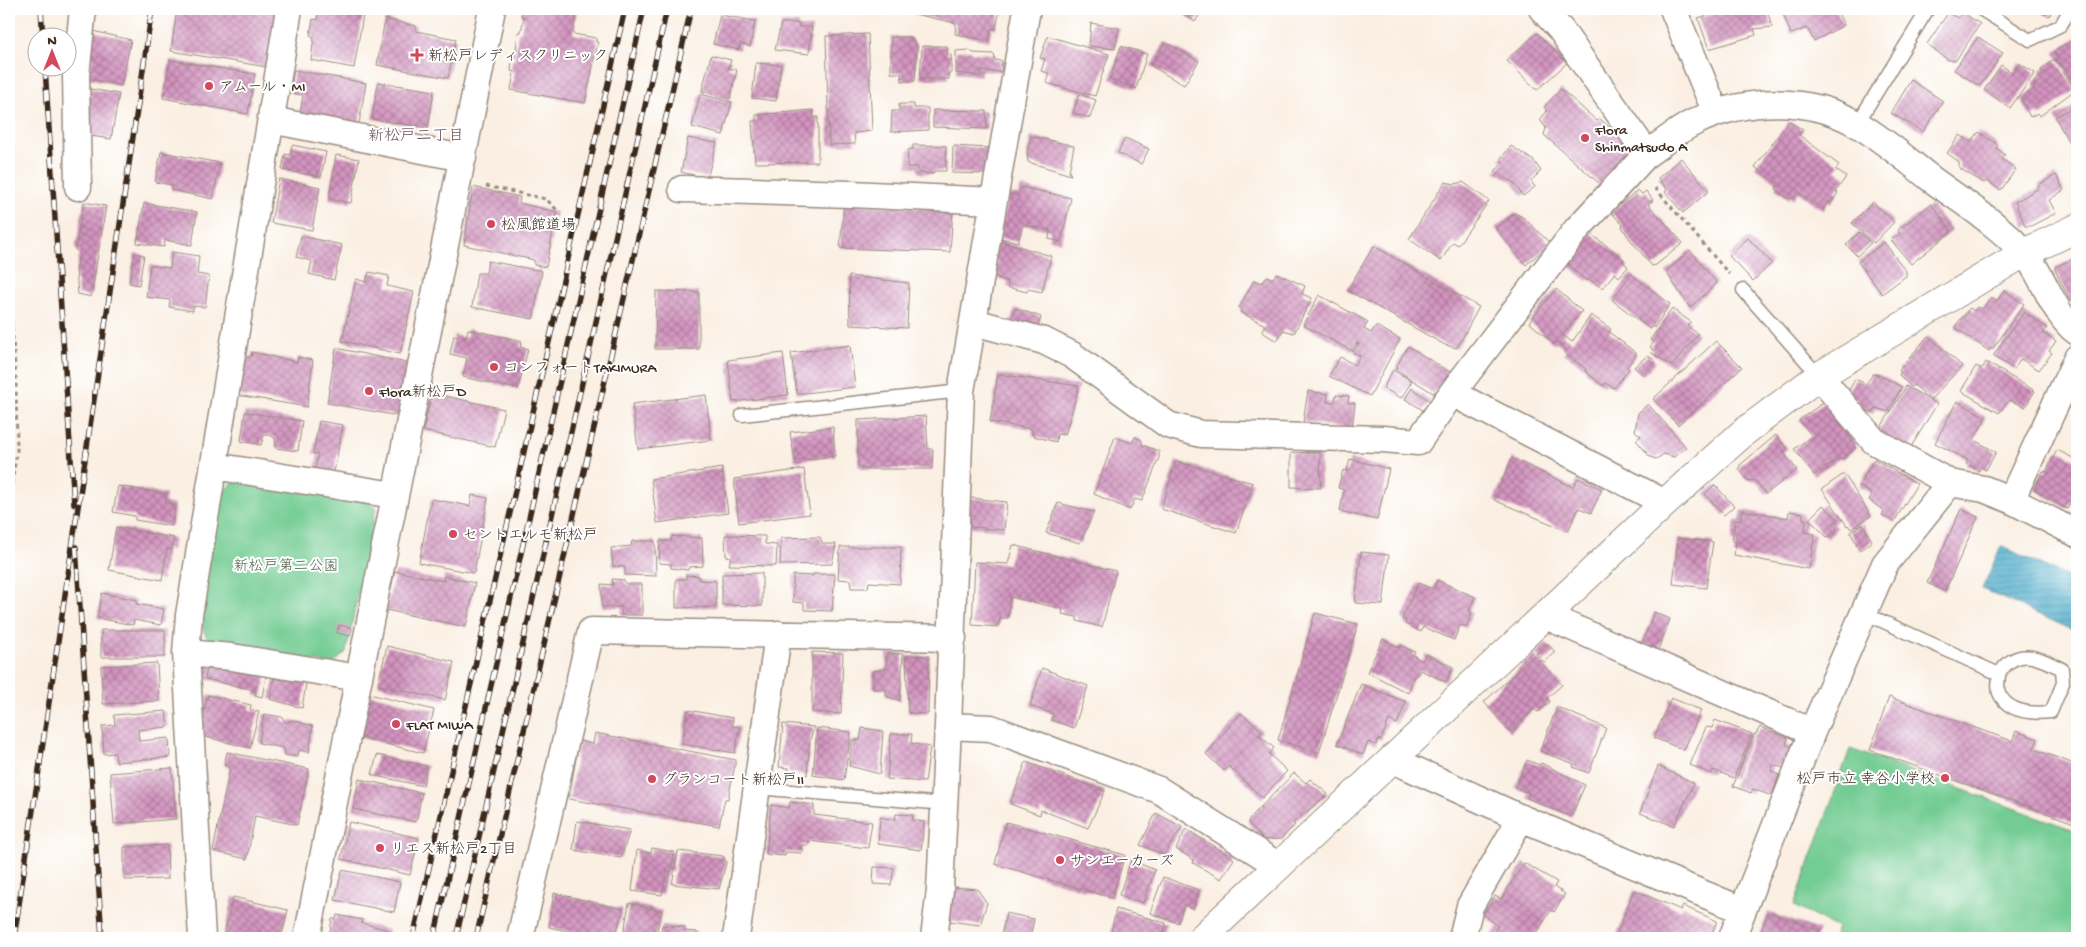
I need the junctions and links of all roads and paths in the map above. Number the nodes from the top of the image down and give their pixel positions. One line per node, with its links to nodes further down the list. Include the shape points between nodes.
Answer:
1 (83, 9): 15 (street, via 76,75)
2 (289, 9): 11 (street)
3 (492, 9): 14 (street)
4 (1027, 9): 17 (street)
5 (1542, 9): 13 (street, via 1561,30)
6 (1673, 9): 10 (street)
7 (1928, 9): 12 (lane)
8 (1980, 9): 9 (lane, via 2030,40 2061,25)
9 (2070, 9)
10 (1716, 113): 12 (street, via 1769,103 1798,103); 13 (street, via 1696,121)
11 (271, 120): 14 (street); 30 (street)
12 (1857, 124): 20 (street, via 1988,221)
13 (1642, 160): 22 (path); 28 (street, via 1577,229)
14 (461, 169): 18 (path, via 546,199); 32 (street)
15 (78, 187)
16 (682, 189): 17 (street)
17 (994, 201): 23 (street)
18 (558, 211)
19 (2077, 228): 20 (street)
20 (2024, 253): 24 (street, via 2067,324); 26 (street)
21 (9, 280): 34 (path, via 17,450)
22 (1742, 290): 26 (lane)
23 (974, 322): 27 (street); 28 (street, via 1044,340 1072,355 1168,426 1201,434 1383,438 1418,442)
24 (2077, 332)
25 (2077, 358): 33 (street)
26 (1818, 376): 31 (street, via 1874,441); 35 (street, via 1744,432)
27 (961, 391): 29 (lane); 40 (street)
28 (1452, 393): 35 (street)
29 (742, 415)
30 (214, 466): 32 (street); 41 (street, via 189,615)
31 (1950, 483): 33 (street, via 1984,489); 37 (street, via 1885,564)
32 (394, 495): 43 (street)
33 (2011, 500): 36 (street)
34 (9, 503)
35 (1665, 503): 38 (street)
36 (2077, 534)
37 (1864, 613): 42 (lane); 45 (street)
38 (1546, 616): 45 (street); 46 (street)
39 (778, 634): 40 (street); 47 (street); 54 (street, via 591,631)
40 (953, 638): 44 (street)
41 (186, 653): 43 (street, via 232,657); 52 (street)
42 (1999, 674): 42 (lane, via 2006,662 2023,655 2046,660 2062,669 2063,683 2051,712 2031,714 2007,705 1998,692)
43 (359, 678): 53 (street)
44 (948, 726): 48 (street); 50 (street, via 991,728 1159,790)
45 (1812, 732): 51 (street)
46 (1393, 760): 49 (street); 50 (street)
47 (756, 788): 48 (lane); 55 (street)
48 (944, 804): 56 (street)
49 (1521, 818): 51 (street); 58 (street, via 1470,906)
50 (1279, 866): 57 (street)
51 (1742, 910): 59 (street)
52 (202, 938)
53 (307, 938)
54 (520, 938)
55 (736, 938)
56 (934, 938)
57 (1202, 938)
58 (1462, 938)
59 (1732, 938)

